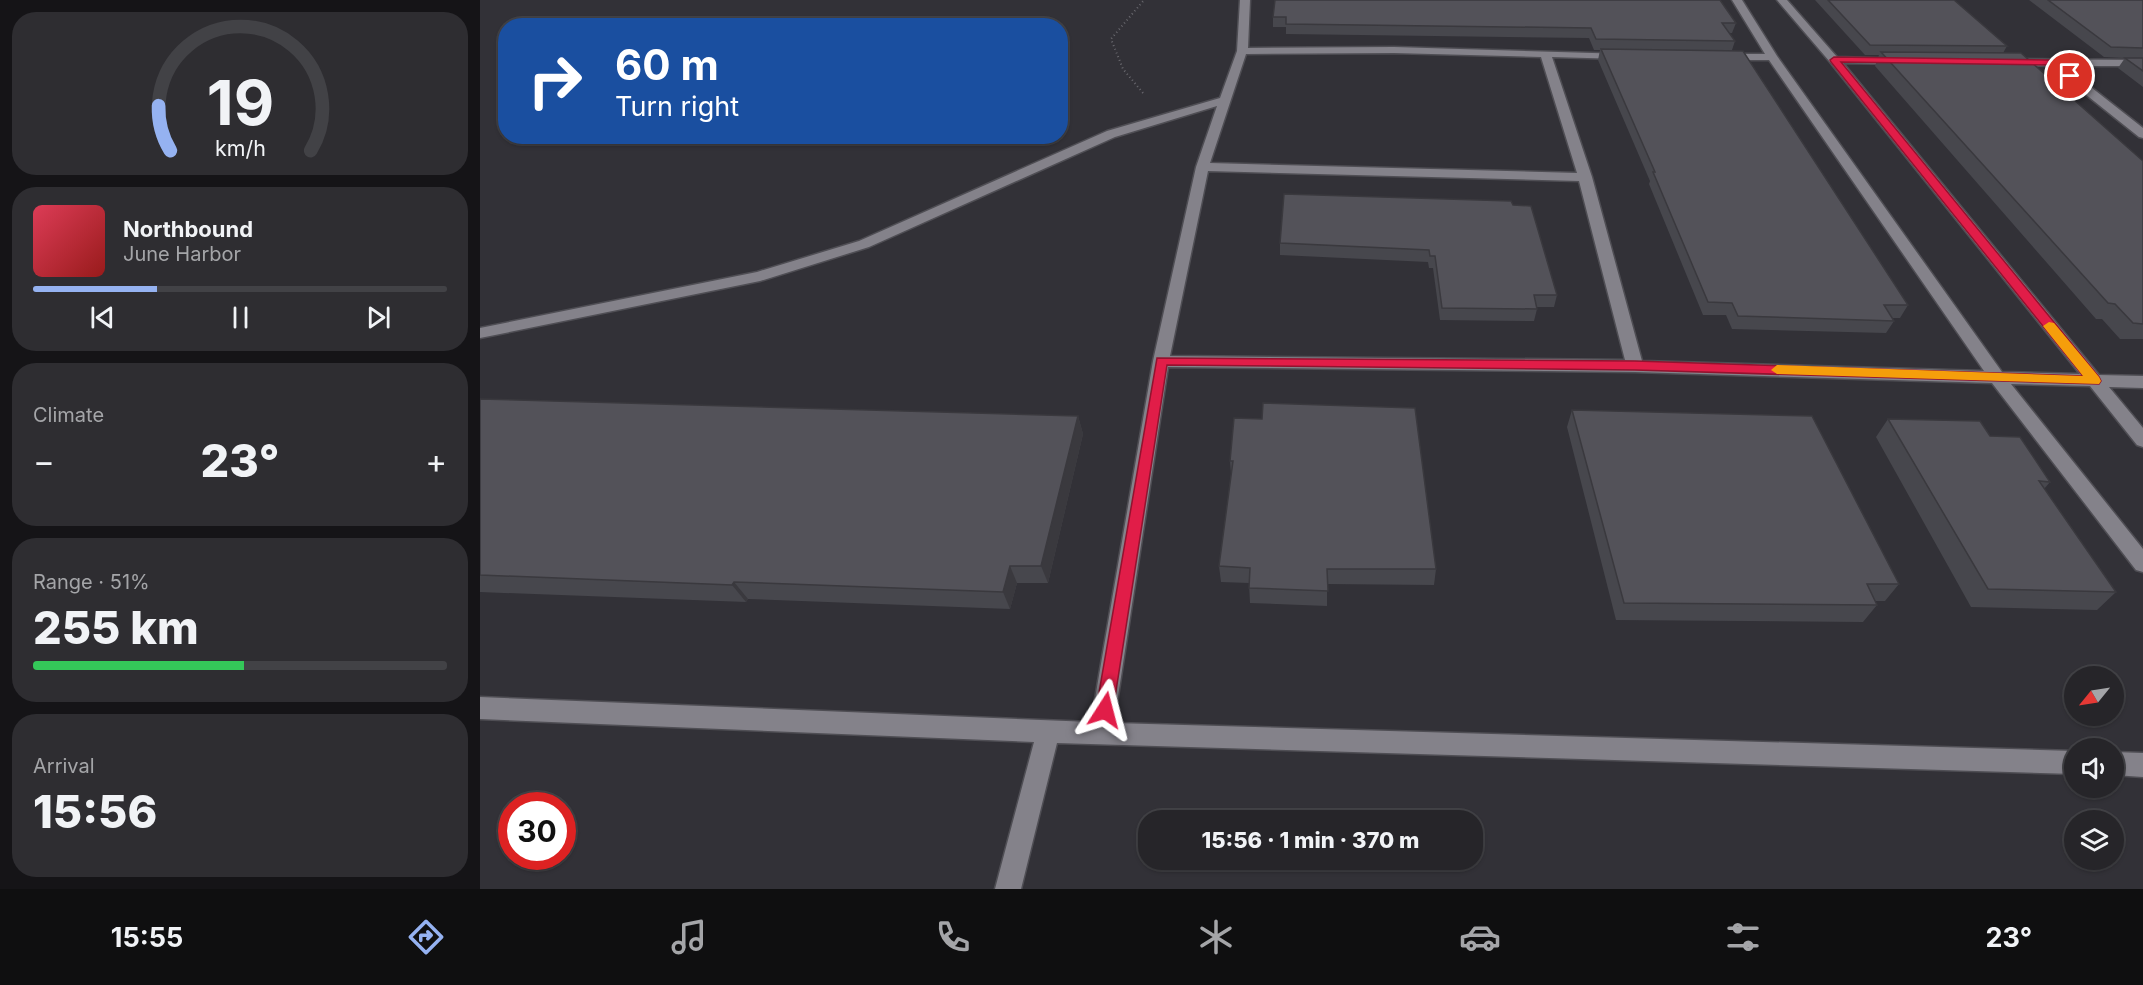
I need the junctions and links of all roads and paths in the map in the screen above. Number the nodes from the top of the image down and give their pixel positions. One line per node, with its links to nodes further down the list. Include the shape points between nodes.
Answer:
1 (1144, 0): 16 (path, via 1111,39 1123,69)
2 (1245, 0): 5 (street)
3 (1737, 0): 9 (street)
4 (1782, 0): 10 (street)
5 (1242, 51): 6 (street); 15 (street)
6 (1546, 55): 7 (street); 19 (street)
7 (1629, 56)
8 (1713, 56): 9 (street)
9 (1772, 57): 23 (street)
10 (1834, 60): 11 (street); 24 (street)
11 (1914, 61)
12 (1995, 62): 13 (street)
13 (2052, 62): 14 (street); 17 (street)
14 (2143, 63)
15 (1225, 100): 16 (street); 18 (street)
16 (1166, 118): 20 (street, via 1111,134 864,244 760,276)
17 (2143, 134)
18 (1202, 167): 19 (street); 21 (street)
19 (1585, 177): 22 (street)
20 (480, 333)
21 (1161, 361): 22 (street); 30 (street)
22 (1635, 366): 23 (street)
23 (1996, 376): 24 (street); 27 (street)
24 (2094, 381): 25 (street); 26 (street)
25 (2143, 382)
26 (2143, 440)
27 (2143, 564)
28 (480, 708): 29 (street)
29 (1048, 732): 30 (street); 34 (street)
30 (1101, 734): 31 (street)
31 (2064, 763)
32 (2124, 764): 33 (street)
33 (2143, 765)
34 (1008, 889)

